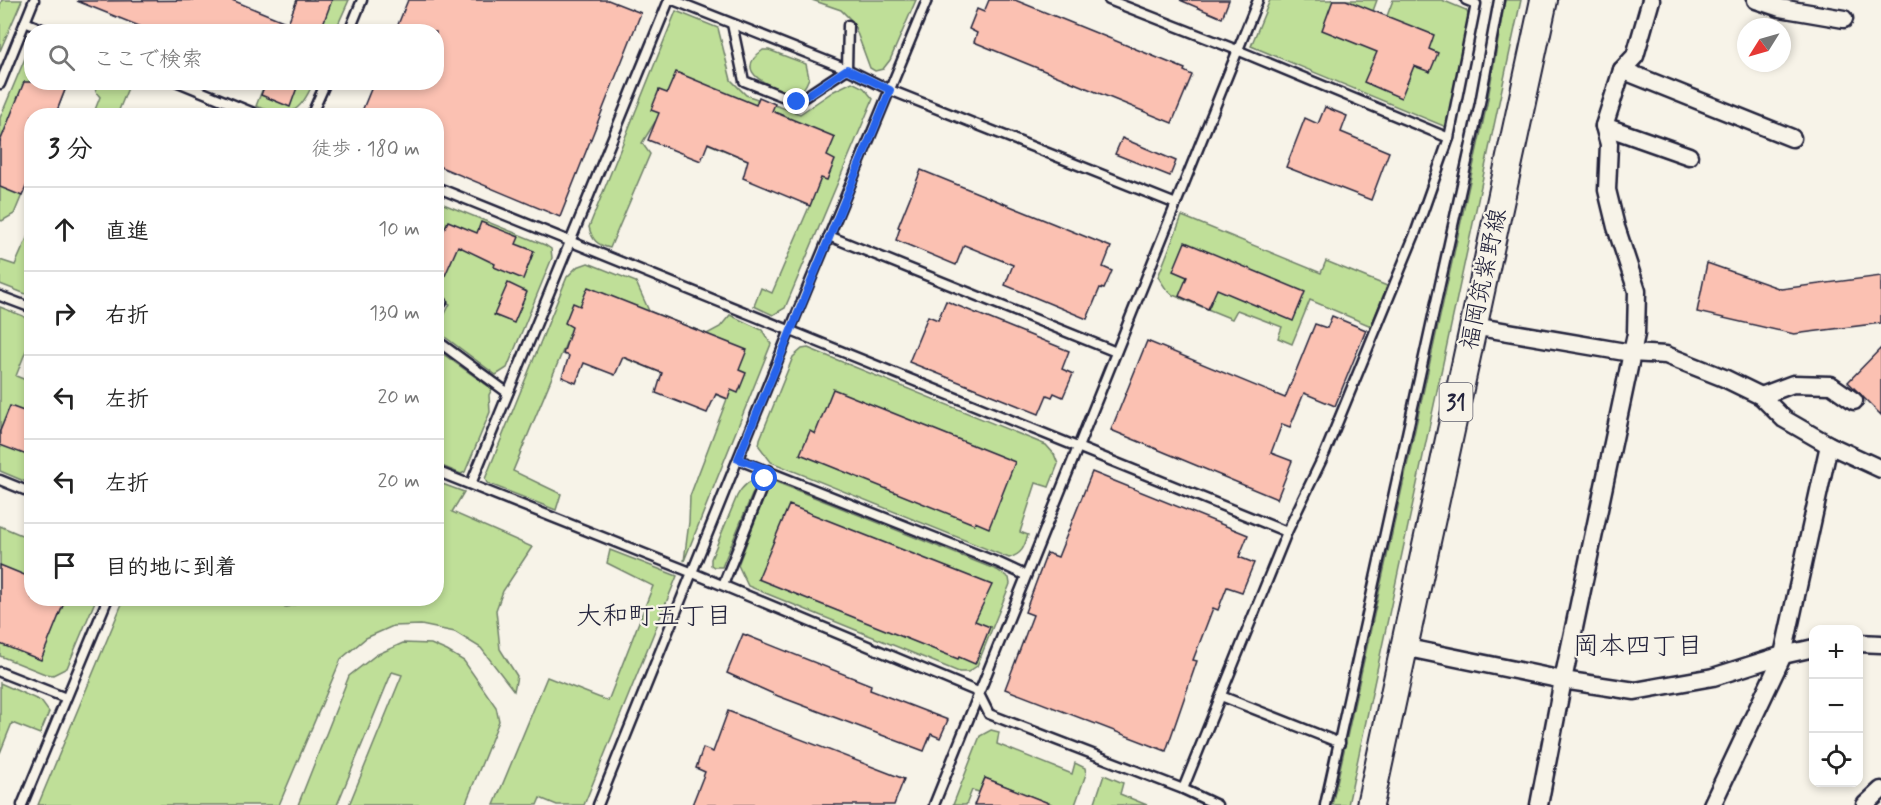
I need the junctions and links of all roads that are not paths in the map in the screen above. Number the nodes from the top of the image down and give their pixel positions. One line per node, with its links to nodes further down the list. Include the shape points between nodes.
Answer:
1 (34, 0): 13 (lane)
2 (362, 0): 16 (lane)
3 (671, 0): 17 (lane); 35 (lane)
4 (927, 0): 25 (lane)
5 (1109, 0): 19 (lane)
6 (1258, 0): 19 (lane)
7 (1466, 0): 29 (lane, via 1476,4)
8 (1499, 0): 70 (lane)
9 (1544, 0): 38 (main road, 福岡筑紫野線 / 31)
10 (1650, 0): 21 (street, via 1635,56)
11 (1756, 0): 12 (street)
12 (1844, 19)
13 (25, 22): 15 (lane)
14 (24, 24): 22 (lane)
15 (30, 24)
16 (352, 24)
17 (732, 24): 20 (lane); 20 (lane, via 744,81 797,102)
18 (848, 25): 20 (lane)
19 (1238, 50): 29 (lane); 33 (lane)
20 (847, 69): 25 (lane)
21 (1622, 69): 28 (street); 30 (street)
22 (0, 84)
23 (198, 90): 26 (lane)
24 (322, 90): 27 (lane)
25 (890, 90): 33 (lane); 34 (lane)
26 (241, 108)
27 (315, 108)
28 (1604, 126): 31 (street); 42 (street, via 1609,144 1606,190 1637,291 1636,334)
29 (1449, 138): 55 (lane, via 1415,234 1334,431)
30 (1792, 138)
31 (1689, 156)
32 (444, 190): 35 (lane)
33 (1176, 204): 41 (lane)
34 (829, 236): 39 (lane); 41 (lane)
35 (570, 242): 39 (lane); 43 (lane)
36 (0, 296): 37 (lane)
37 (24, 305)
38 (1473, 327): 42 (street); 62 (main road, 福岡筑紫野線 / 31)
39 (790, 330): 47 (lane); 48 (lane)
40 (444, 346): 43 (lane)
41 (1116, 352): 47 (lane)
42 (1631, 353): 44 (street, via 1666,355); 66 (street)
43 (508, 393): 53 (lane)
44 (1761, 396): 45 (street, via 1793,384 1831,385); 46 (street, via 1785,419)
45 (1854, 400)
46 (1829, 446): 49 (street); 64 (street)
47 (1076, 448): 55 (lane); 57 (lane)
48 (738, 459): 50 (lane); 56 (lane)
49 (1881, 468)
50 (769, 470): 57 (lane); 58 (lane)
51 (444, 474): 53 (lane)
52 (0, 480): 54 (lane)
53 (471, 484): 56 (lane)
54 (24, 490)
55 (1287, 532): 68 (lane)
56 (693, 573): 58 (lane); 74 (lane)
57 (1025, 575): 67 (lane)
58 (723, 585): 67 (lane)
59 (105, 606): 69 (lane)
60 (1863, 643): 61 (street)
61 (1881, 644)
62 (1403, 647): 66 (street); 78 (main road, 福岡筑紫野線 / 31)
63 (1809, 649): 64 (street)
64 (1783, 655): 66 (street, via 1713,677 1635,691); 80 (street)
65 (0, 672): 69 (lane)
66 (1563, 680): 79 (street)
67 (978, 692): 71 (lane, via 988,714); 75 (lane)
68 (1221, 696): 70 (lane); 71 (lane)
69 (66, 698): 73 (lane)
70 (1340, 743): 77 (lane)
71 (1183, 789): 76 (lane)
72 (1881, 790): 81 (street)
73 (22, 805)
74 (598, 805)
75 (934, 805)
76 (1217, 805)
77 (1325, 805)
78 (1370, 805)
79 (1539, 805)
80 (1712, 805)
81 (1865, 805)

